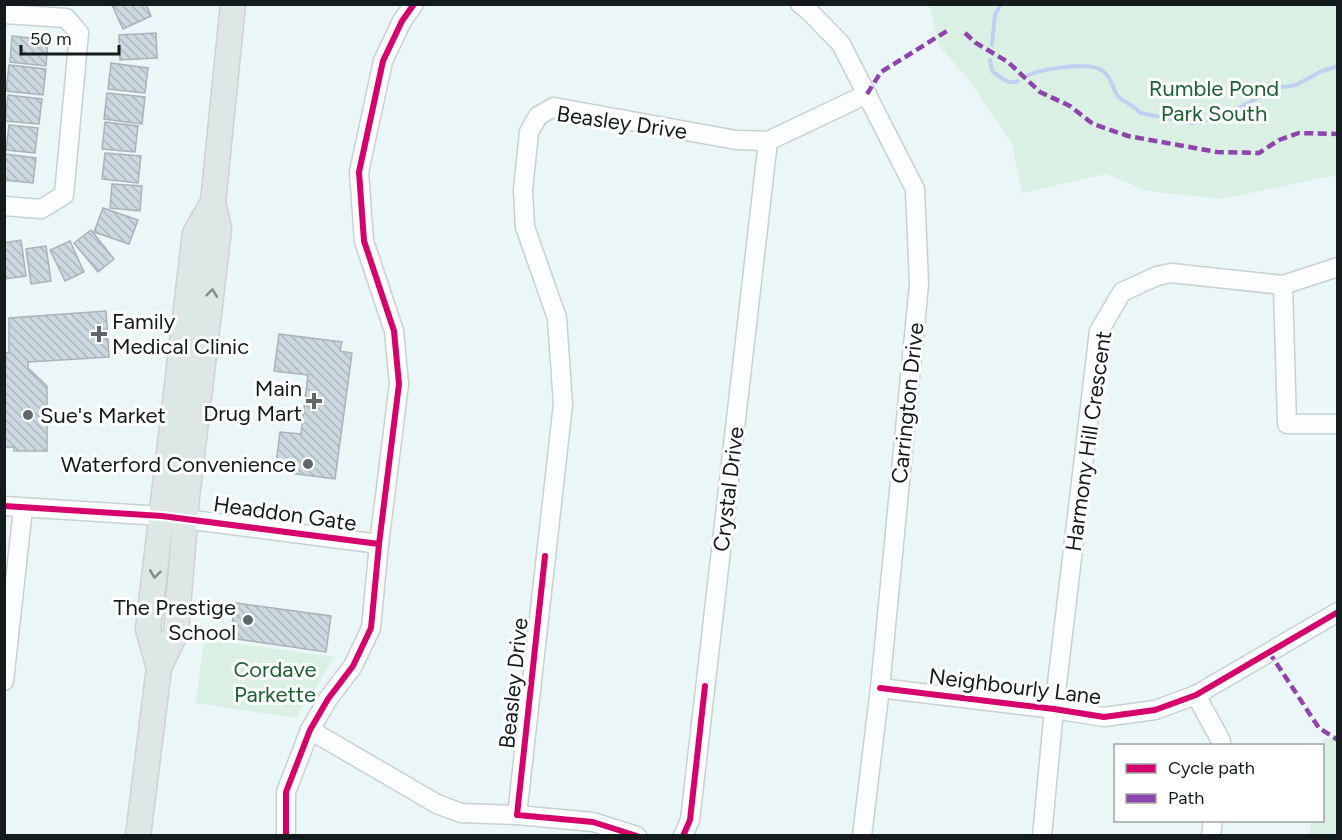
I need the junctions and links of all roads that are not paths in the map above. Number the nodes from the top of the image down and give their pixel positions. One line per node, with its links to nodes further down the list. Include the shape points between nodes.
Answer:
1 (232, 4): 13 (main road, via 213,202 219,229)
2 (414, 4): 14 (street, via 382,61 359,172 364,241 393,331 399,384)
3 (800, 4): 5 (street, Carrington Drive, via 841,44)
4 (4, 14): 7 (street, via 66,18 79,33 64,195 41,209)
5 (867, 94): 6 (street, Beasley Drive); 17 (street, Carrington Drive, via 915,189 918,225 918,284)
6 (768, 141): 22 (street, Beasley Drive, via 736,140 554,107 538,116 530,132 523,190 525,226 557,318 563,404); 26 (street, Crystal Drive, via 690,820)
7 (4, 206)
8 (1338, 267): 9 (street, Harmony Hill Crescent)
9 (1283, 285): 10 (street, via 1287,424); 19 (street, Harmony Hill Crescent, via 1172,273 1157,276 1122,292 1099,331)
10 (1338, 424)
11 (4, 506): 12 (street, Headdon Gate)
12 (23, 509): 13 (street, Headdon Gate); 16 (street)
13 (174, 517): 14 (street, Headdon Gate); 23 (main road, via 176,632 159,668)
14 (379, 544): 20 (street, via 371,628 353,666)
15 (1338, 612): 18 (street, Neighbourly Lane)
16 (5, 679)
17 (879, 688): 19 (street, Neighbourly Lane); 27 (street, Carrington Drive)
18 (1196, 695): 19 (street, Neighbourly Lane, via 1155,710 1104,717); 21 (street)
19 (1054, 709): 28 (street, Harmony Hill Crescent)
20 (310, 730): 22 (street, via 437,804 461,813); 24 (street, via 286,792)
21 (1221, 744)
22 (517, 815): 25 (street, via 592,822)
23 (138, 836)
24 (286, 836)
25 (637, 836)
26 (683, 836)
27 (861, 836)
28 (1042, 836)

